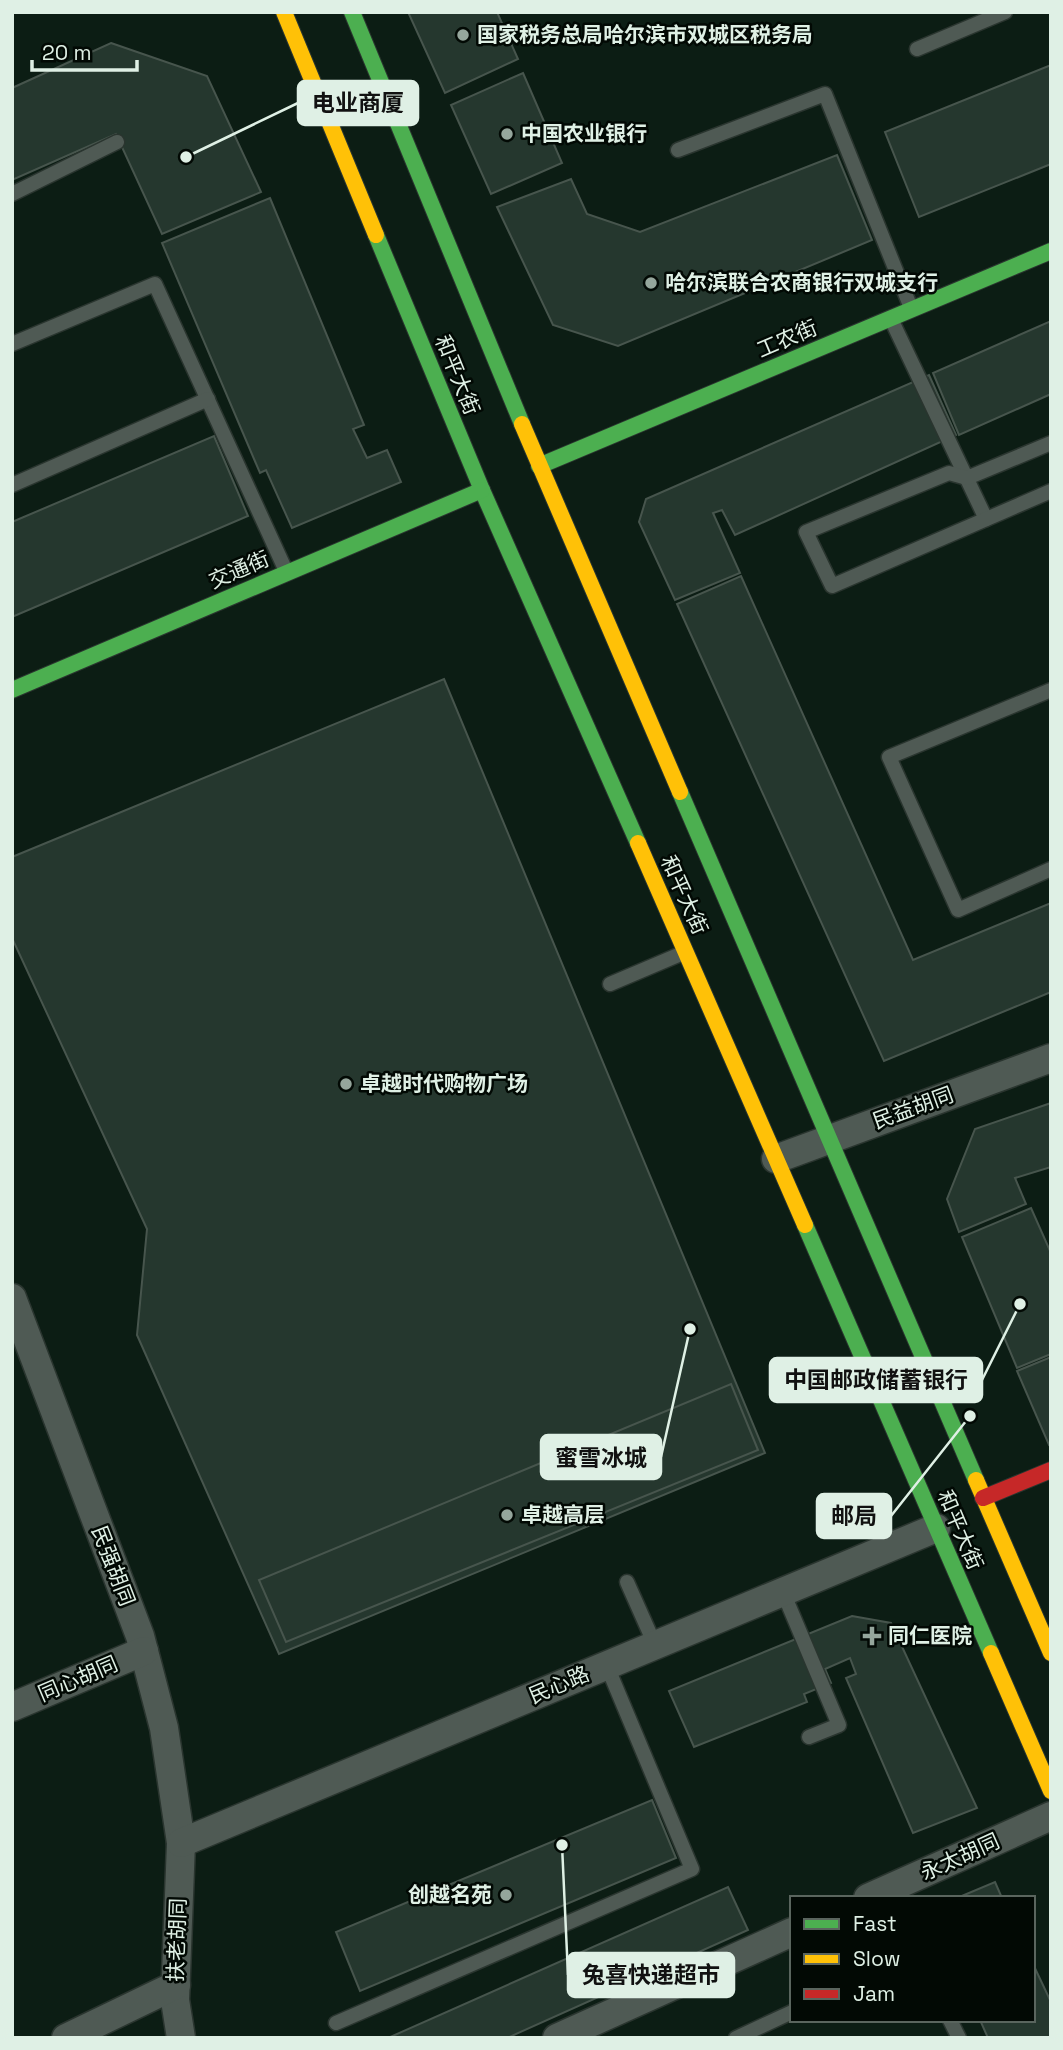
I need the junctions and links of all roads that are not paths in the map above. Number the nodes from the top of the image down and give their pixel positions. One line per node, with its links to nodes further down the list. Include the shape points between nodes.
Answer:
1 (284, 12): 17 (main road, 和平大街)
2 (352, 12): 14 (main road, 和平大街)
3 (1005, 12): 4 (lane)
4 (917, 49)
5 (117, 142): 7 (lane)
6 (678, 150): 9 (lane, via 825,94)
7 (12, 194)
8 (1051, 251): 9 (main road, 工农街)
9 (912, 309): 10 (main road, 工农街)
10 (890, 318): 14 (main road, 工农街); 15 (lane)
11 (12, 344): 12 (lane, via 155,284)
12 (208, 400): 16 (lane); 20 (lane)
13 (1051, 443): 15 (lane)
14 (539, 466): 27 (main road, 和平大街)
15 (967, 478): 19 (lane); 19 (lane, via 949,473 806,532 832,586)
16 (12, 485)
17 (482, 490): 20 (main road, 交通街); 24 (main road, 和平大街)
18 (1051, 491): 19 (lane)
19 (986, 519)
20 (287, 573): 21 (main road, 交通街)
21 (12, 690)
22 (1051, 690): 23 (lane, via 889,757 958,910)
23 (1051, 869)
24 (686, 952): 25 (lane); 28 (main road, 和平大街)
25 (610, 984)
26 (1051, 1058): 27 (street, 民益胡同)
27 (829, 1139): 28 (street, 民益胡同); 32 (main road, 和平大街)
28 (776, 1159): 33 (main road, 和平大街)
29 (12, 1298): 30 (street, 民强胡同)
30 (24, 1365): 37 (street, 民强胡同)
31 (1051, 1470): 32 (main road)
32 (983, 1498): 38 (main road, 和平大街)
33 (936, 1528): 35 (street, 民心路); 42 (main road, 和平大街)
34 (627, 1582): 36 (lane)
35 (783, 1592): 36 (street, 民心路); 41 (lane, via 839,1725)
36 (655, 1645): 39 (street, 民心路)
37 (144, 1651): 40 (street, 同心胡同); 44 (street, 民强胡同, via 164,1728)
38 (1051, 1653)
39 (607, 1665): 44 (street, 民心路); 50 (lane, via 692,1869)
40 (12, 1707)
41 (809, 1737)
42 (1051, 1791)
43 (1051, 1816): 45 (street, 永太胡同)
44 (181, 1843): 47 (street, 扶老胡同)
45 (873, 1896)
46 (790, 1933): 53 (street)
47 (176, 1985): 51 (street); 52 (street, 扶老胡同)
48 (790, 2013): 54 (lane)
49 (951, 2022): 55 (lane)
50 (336, 2023)
51 (66, 2038)
52 (181, 2038)
53 (557, 2038)
54 (736, 2038)
55 (959, 2038)

